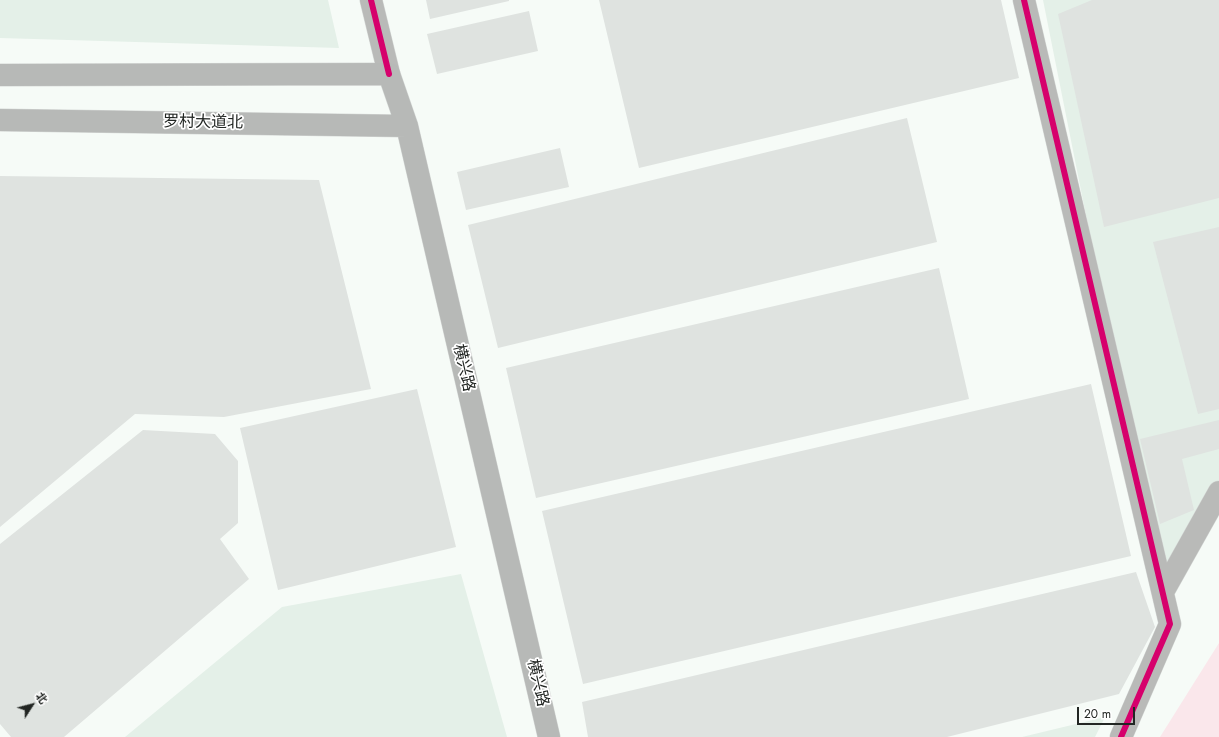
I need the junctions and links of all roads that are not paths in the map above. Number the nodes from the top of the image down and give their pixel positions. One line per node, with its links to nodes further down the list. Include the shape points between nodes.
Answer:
1 (371, 0): 3 (street, 横兴路)
2 (1024, 0): 8 (street)
3 (389, 74): 4 (main road); 6 (main road, 横兴路)
4 (0, 75)
5 (0, 120): 6 (main road, 罗村大道北)
6 (407, 126): 9 (main road, 横兴路)
7 (1219, 492): 8 (street)
8 (1163, 592): 10 (street, via 1170,624)
9 (550, 737)
10 (1121, 737)

